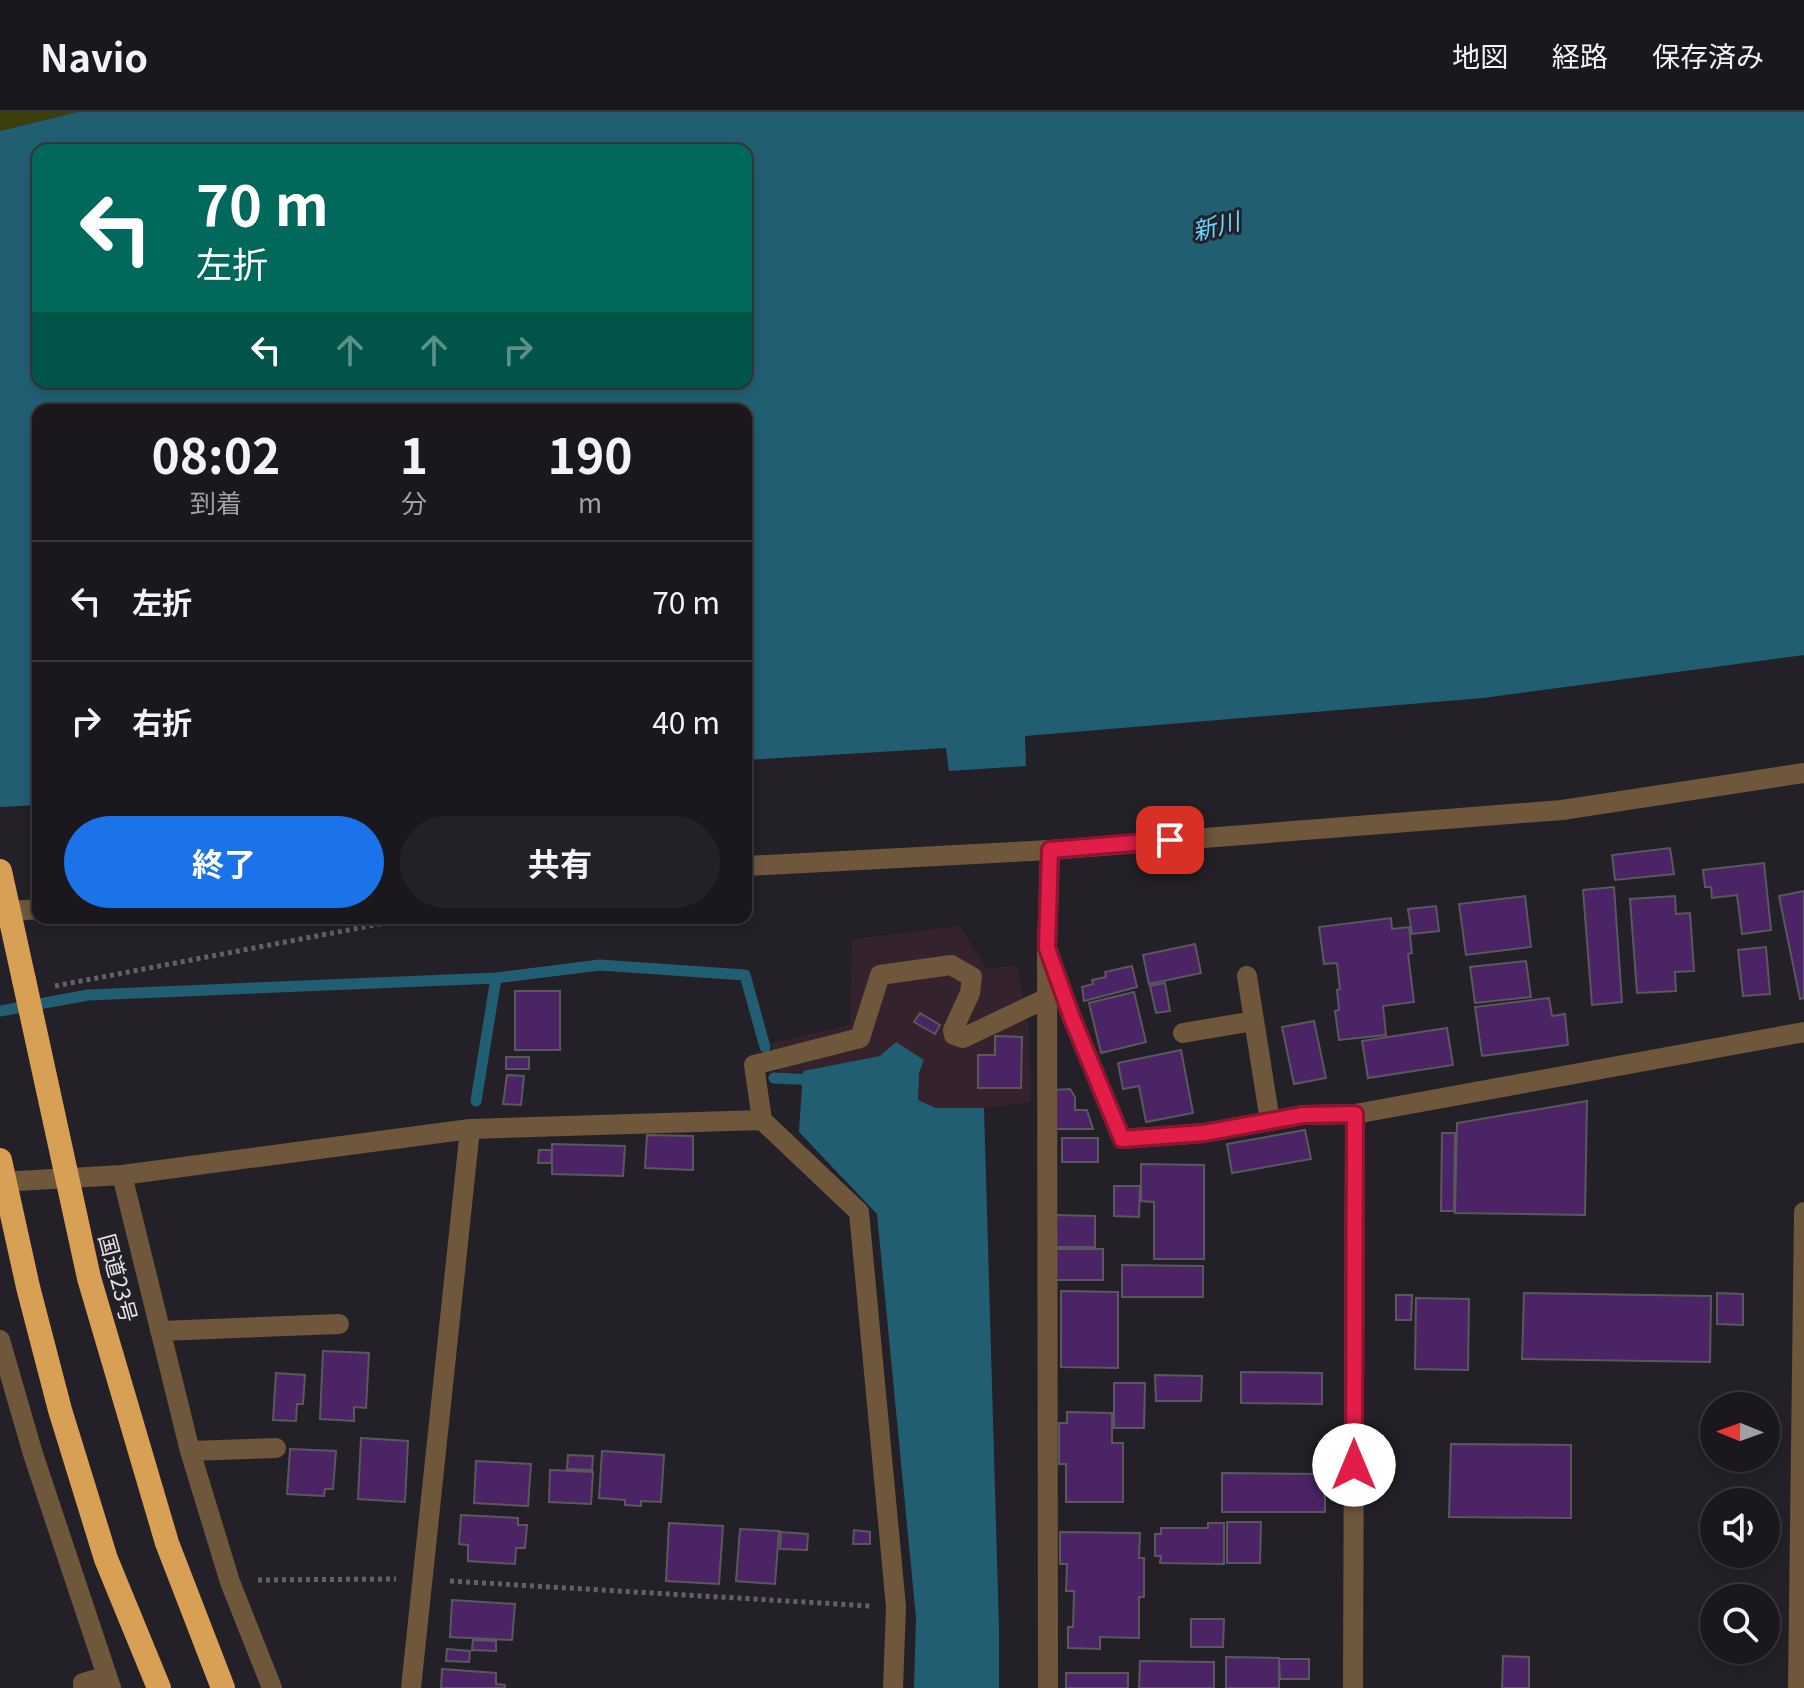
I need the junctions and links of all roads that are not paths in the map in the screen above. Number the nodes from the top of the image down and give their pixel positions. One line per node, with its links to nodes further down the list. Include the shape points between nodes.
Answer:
1 (1804, 773): 2 (street, via 1562,810)
2 (1050, 850): 3 (street); 7 (street)
3 (752, 866)
4 (2, 879): 6 (highway, 国道23号)
5 (32, 910): 6 (street)
6 (4, 912): 29 (highway, 国道23号, bridge, via 34,984 89,1278 167,1543)
7 (1047, 948): 9 (street); 15 (street, via 1122,1139)
8 (1247, 976): 10 (street)
9 (1047, 998): 14 (street, via 963,1038 953,1030 972,977 951,965 880,975 860,1038 754,1065); 33 (street)
10 (1254, 1021): 12 (street); 15 (street)
11 (1804, 1032): 13 (street)
12 (1183, 1033)
13 (1355, 1114): 15 (street); 34 (street)
14 (762, 1120): 16 (street); 32 (street, via 859,1212 896,1607)
15 (1270, 1121)
16 (470, 1129): 18 (street); 31 (street)
17 (0, 1160): 28 (highway, bridge, via 60,1410 106,1559)
18 (122, 1175): 19 (street); 22 (street)
19 (0, 1182)
20 (1804, 1212): 35 (street)
21 (339, 1324): 22 (street)
22 (160, 1331): 25 (street)
23 (0, 1340): 26 (street)
24 (276, 1448): 25 (street)
25 (190, 1451): 30 (street, via 230,1582)
26 (108, 1682): 27 (street, via 83,1683)
27 (83, 1688)
28 (159, 1688)
29 (223, 1688)
30 (272, 1688)
31 (411, 1688)
32 (893, 1688)
33 (1048, 1688)
34 (1353, 1688)
35 (1798, 1688)

